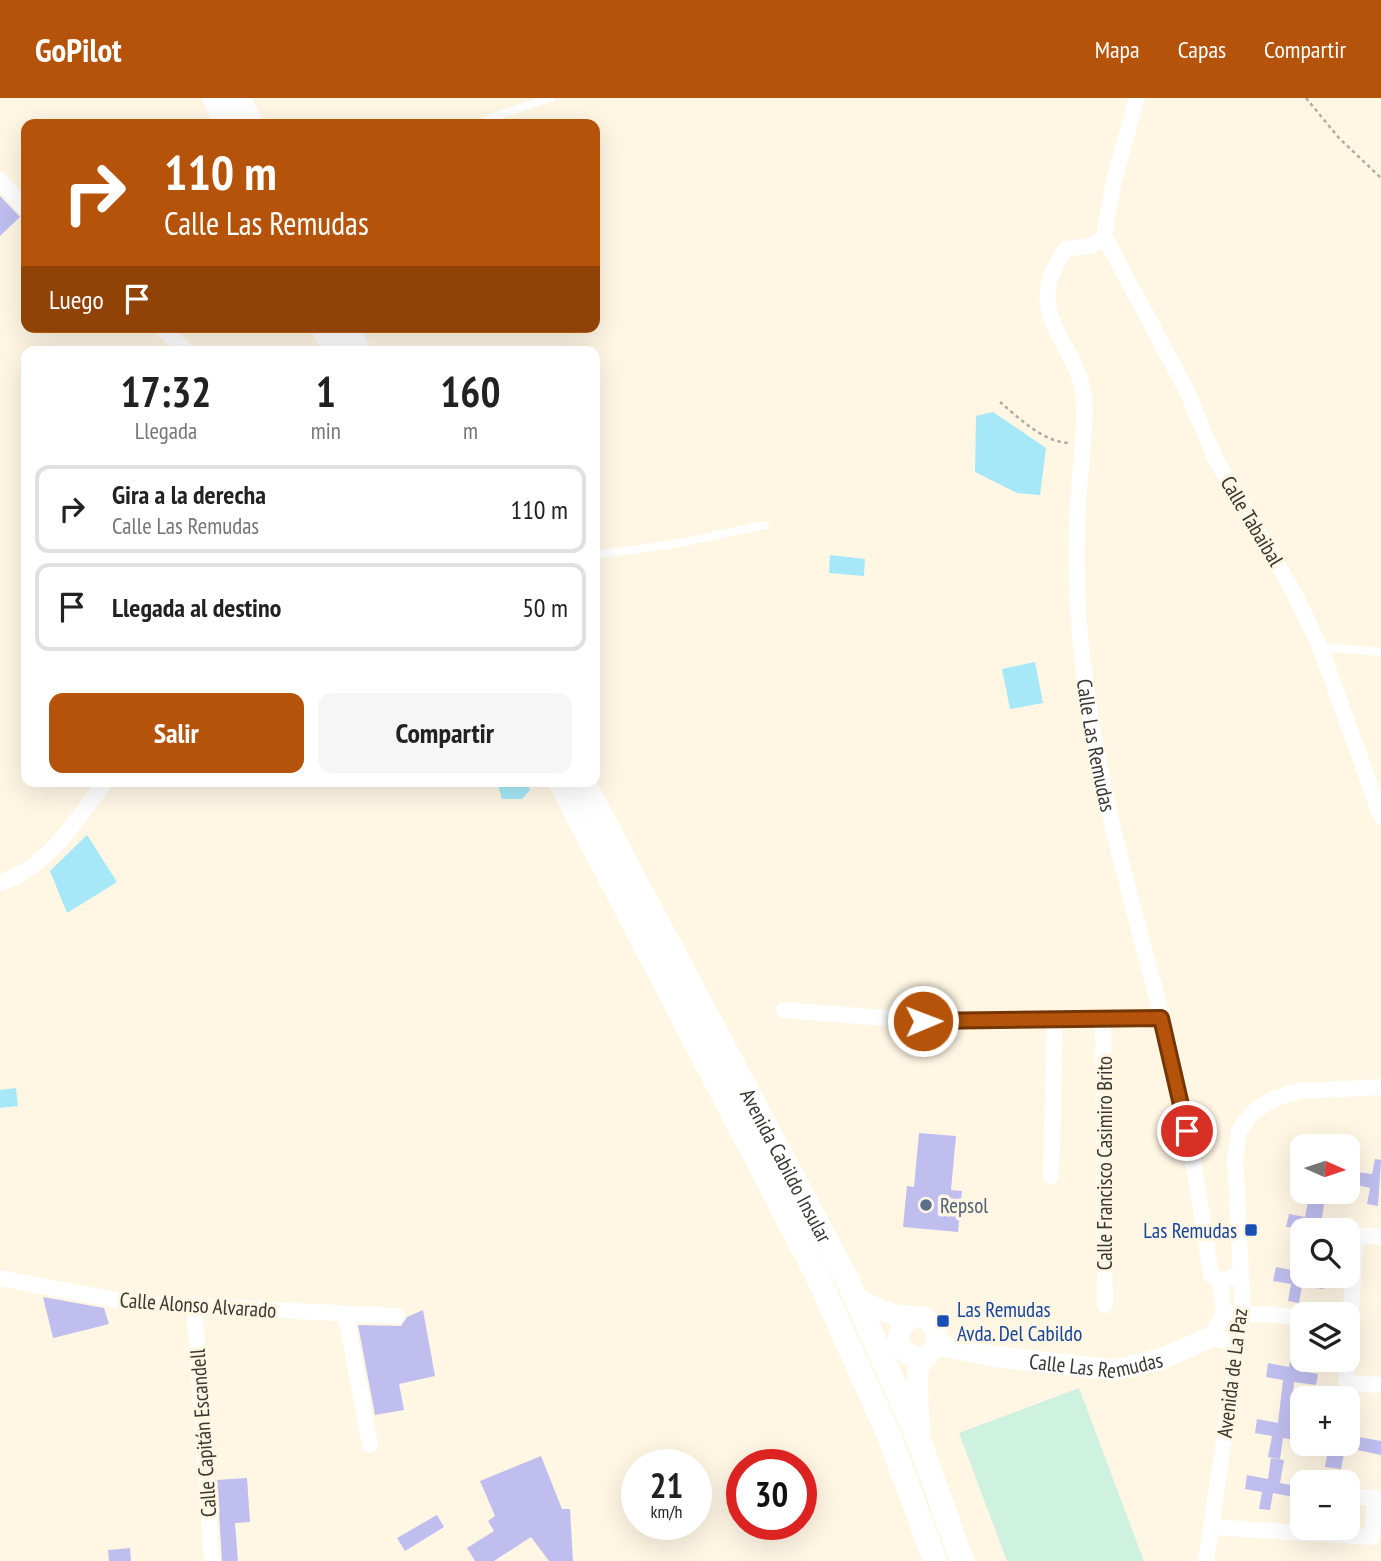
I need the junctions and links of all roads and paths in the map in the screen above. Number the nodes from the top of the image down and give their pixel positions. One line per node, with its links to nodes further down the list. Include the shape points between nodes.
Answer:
1 (215, 98): 6 (main road)
2 (238, 98): 7 (main road)
3 (550, 98): 8 (lane)
4 (1137, 98): 12 (street)
5 (1306, 98): 9 (path)
6 (225, 119)
7 (248, 119)
8 (489, 119)
9 (1381, 178)
10 (0, 180): 11 (street)
11 (21, 203)
12 (1104, 236): 16 (street, Calle Las Remudas, via 1091,246 1066,249 1054,265 1047,302 1053,326 1079,377 1084,400); 19 (street, Calle Tabaibal, via 1187,391 1216,460 1292,589)
13 (167, 333): 14 (street)
14 (181, 346)
15 (1000, 402): 16 (path, via 1059,443)
16 (1082, 445): 27 (street, Calle Las Remudas, via 1077,610 1084,678 1095,756)
17 (765, 526): 18 (lane)
18 (600, 554)
19 (1320, 647): 20 (lane); 24 (street, Calle Tabaibal)
20 (1381, 652)
21 (101, 787): 25 (street, via 39,862 21,876)
22 (562, 787): 58 (main road, Avenida Cabildo Insular, via 818,1277 890,1438)
23 (586, 787): 36 (main road, Avenida Cabildo Insular)
24 (1381, 816)
25 (0, 883)
26 (784, 1010): 28 (street, via 923,1021)
27 (1161, 1018): 29 (street); 35 (street, Calle Las Remudas, via 1183,1107 1211,1275)
28 (1055, 1020): 29 (street); 31 (street)
29 (1103, 1020): 39 (street, Calle Francisco Casimiro Brito)
30 (1381, 1087): 33 (street, Avenida de La Paz, via 1300,1091 1273,1099 1252,1113 1239,1131 1235,1159)
31 (1051, 1176)
32 (1381, 1237): 37 (street, via 1356,1235)
33 (1240, 1274): 35 (street); 40 (street, Avenida de La Paz)
34 (0, 1278): 38 (street, Calle Alonso Alvarado, via 132,1303)
35 (1220, 1282): 41 (street, Calle Las Remudas)
36 (857, 1300): 45 (street, via 876,1310); 51 (main road, Avenida Cabildo Insular)
37 (1351, 1302)
38 (194, 1304): 42 (street, Calle Alonso Alvarado); 57 (street, Calle Capitán Escandell)
39 (1105, 1305)
40 (1243, 1312): 41 (street); 44 (street); 47 (street, Avenida de La Paz)
41 (1224, 1314): 46 (street)
42 (346, 1316): 43 (street, Calle Alonso Alvarado); 52 (street)
43 (397, 1316)
44 (1290, 1316)
45 (913, 1317): 48 (street, via 933,1322 939,1337); 48 (street, via 899,1332 900,1346 911,1356)
46 (1209, 1338): 47 (street); 48 (street, Calle Las Remudas, via 1161,1359 1114,1370)
47 (1239, 1342): 54 (street, Avenida de La Paz)
48 (931, 1351): 51 (street, via 916,1379)
49 (1347, 1372): 50 (street, via 1346,1383)
50 (1381, 1385)
51 (920, 1443): 59 (main road, Avenida Cabildo Insular)
52 (370, 1445)
53 (1360, 1497): 56 (street, via 1375,1498 1373,1537)
54 (1211, 1527): 55 (street); 60 (street, Avenida de La Paz)
55 (1290, 1529)
56 (1360, 1536)
57 (212, 1561)
58 (935, 1561)
59 (962, 1561)
60 (1206, 1561)

